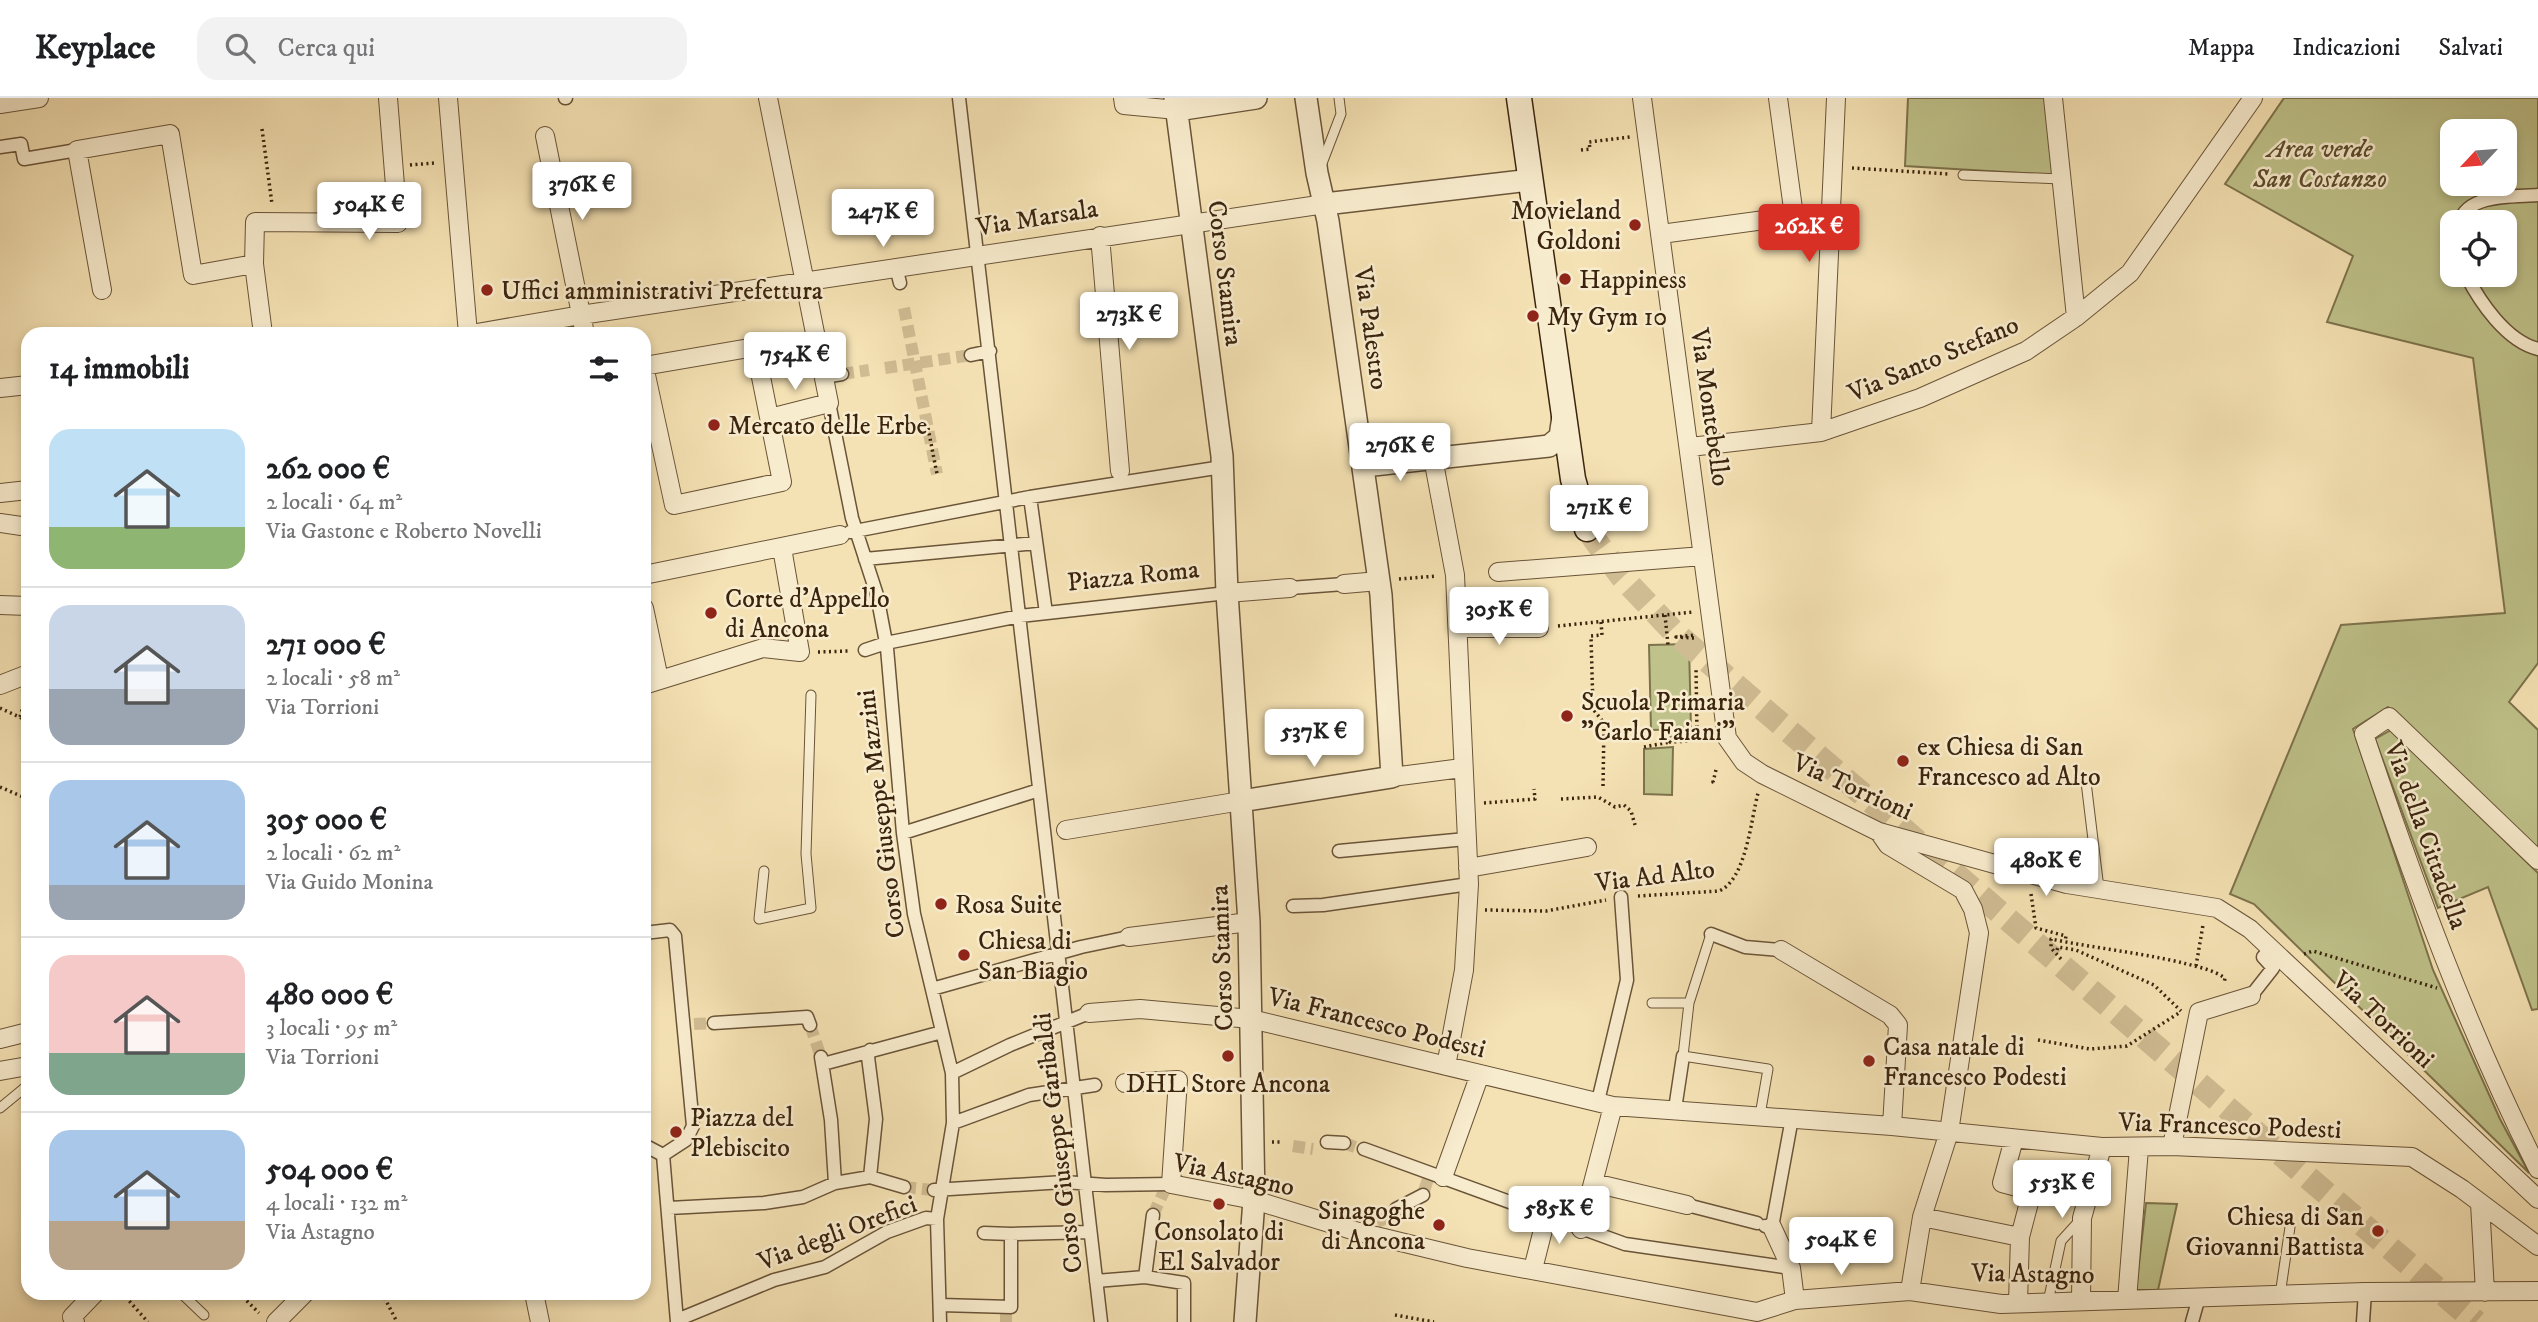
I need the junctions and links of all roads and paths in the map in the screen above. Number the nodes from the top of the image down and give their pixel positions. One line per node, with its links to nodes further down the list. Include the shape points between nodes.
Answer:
1 (39, 98): 16 (street)
2 (388, 98): 25 (street)
3 (448, 98): 24 (street)
4 (768, 98): 40 (street)
5 (960, 98): 38 (street)
6 (1123, 98): 17 (street, via 1124,105)
7 (1256, 98): 17 (street)
8 (1306, 98): 27 (street, Via Palestro)
9 (1339, 98): 27 (lane, via 1341,114)
10 (1518, 98): 30 (main road)
11 (1642, 98): 36 (street, Via Montebello)
12 (1777, 98): 36 (street, via 1794,216)
13 (1836, 98): 26 (street)
14 (2053, 98): 29 (street)
15 (2253, 98): 44 (street, Via Santo Stefano, via 2130,273)
16 (0, 104)
17 (1176, 104): 35 (street, Corso Stamira)
18 (262, 130): 34 (path)
19 (545, 136): 43 (street)
20 (1629, 137): 23 (path, via 1589,142 1590,149)
21 (0, 147): 22 (street, via 22,144 24,159)
22 (77, 150): 39 (street, via 170,134 193,275); 42 (street)
23 (1581, 150)
24 (454, 161): 25 (path); 46 (street)
25 (395, 166): 39 (street, via 398,223 255,222)
26 (1833, 167): 28 (path); 59 (street)
27 (1317, 173): 32 (street, Via Palestro)
28 (1963, 175): 29 (lane)
29 (2062, 179): 44 (street)
30 (1530, 180): 32 (street, Via Marsala); 56 (main road)
31 (2538, 195): 33 (street, via 2495,198)
32 (1325, 204): 35 (street, Via Marsala); 65 (street, Via Palestro)
33 (2470, 210)
34 (273, 213)
35 (1191, 222): 37 (street, Via Marsala); 64 (street, Corso Stamira)
36 (1661, 234): 62 (street, Via Montebello)
37 (1100, 236): 38 (street, Via Marsala); 66 (street)
38 (979, 254): 40 (street, Via Marsala, via 898,275); 50 (street)
39 (254, 264): 45 (street)
40 (807, 280): 43 (street, Via Marsala); 55 (street, via 833,376)
41 (2474, 287): 49 (street, via 2497,321 2530,348)
42 (102, 290)
43 (581, 315): 47 (street, Via Marsala); 48 (street)
44 (2076, 317): 59 (street, Via Santo Stefano, via 2026,351 1920,398)
45 (262, 327)
46 (468, 327)
47 (510, 327)
48 (584, 327)
49 (2538, 349)
50 (990, 351): 51 (street); 70 (street)
51 (971, 355)
52 (651, 365): 57 (street, via 755,347)
53 (21, 386): 54 (street)
54 (0, 388)
55 (829, 403): 57 (street); 75 (street, via 852,518)
56 (1563, 416): 61 (street, via 1559,437); 74 (main road)
57 (770, 418): 60 (street, via 782,482 674,505)
58 (928, 428): 67 (path)
59 (1821, 432): 62 (street, Via Santo Stefano)
60 (652, 443)
61 (1549, 446): 63 (street); 74 (street, via 1557,453 1573,511)
62 (1690, 447): 79 (street, Via Montebello)
63 (1433, 458): 65 (street); 85 (street)
64 (1222, 462): 71 (street); 89 (street, Piazza Roma)
65 (1364, 466): 86 (street, Via Palestro)
66 (1120, 471)
67 (937, 474)
68 (21, 491): 69 (street)
69 (0, 494)
70 (1007, 496): 71 (street); 75 (street); 77 (street)
71 (1030, 497): 76 (street, Piazza Roma)
72 (0, 523): 73 (street)
73 (21, 526)
74 (1587, 529)
75 (848, 533): 78 (street); 80 (street)
76 (1036, 543): 77 (street, Piazza Roma); 81 (street, Piazza Roma)
77 (1012, 545): 80 (street, Piazza Roma); 83 (street)
78 (782, 548): 84 (street); 104 (street)
79 (1703, 556): 82 (street); 92 (street, Via Torrioni)
80 (865, 559): 101 (street)
81 (1040, 569): 83 (street, Piazza Roma); 93 (street, Piazza Roma)
82 (1498, 572)
83 (1015, 573): 95 (street)
84 (651, 574)
85 (1455, 575): 86 (path); 97 (street)
86 (1379, 581): 87 (street); 119 (street, Via Palestro)
87 (1344, 584): 88 (street)
88 (1290, 588): 89 (street)
89 (1227, 593): 93 (street, Piazza Roma); 128 (street, Corso Stamira)
90 (0, 605): 91 (street)
91 (21, 606)
92 (1710, 610): 94 (path); 118 (street, Via Torrioni, via 1727,738 1744,762)
93 (1046, 613): 95 (street, Piazza Roma)
94 (1665, 615): 96 (path); 102 (path)
95 (1021, 620): 101 (street, Piazza Roma); 125 (street, Corso Giuseppe Garibaldi)
96 (1601, 622): 98 (path); 122 (path, via 1602,635 1591,636 1590,709 1604,723)
97 (1459, 628): 98 (street); 116 (street)
98 (1539, 628)
99 (1702, 634): 100 (path, via 1676,637 1694,638)
100 (1696, 644)
101 (887, 645): 103 (street, Piazza Roma); 133 (street, Corso Giuseppe Mazzini)
102 (1668, 645)
103 (865, 650): 104 (path)
104 (805, 654): 107 (street, via 763,648)
105 (1696, 660): 114 (path, via 1697,736)
106 (21, 677): 108 (street)
107 (651, 682)
108 (0, 685)
109 (811, 695): 139 (lane, via 806,855 811,908 759,919)
110 (0, 708): 112 (path)
111 (21, 714): 112 (path)
112 (20, 717)
113 (1672, 730): 114 (path)
114 (1671, 742): 115 (path)
115 (1644, 747)
116 (1462, 768): 119 (street); 129 (street)
117 (1716, 770): 121 (path, via 1713,782)
118 (1762, 774): 132 (street, Via Torrioni); 143 (path, Via Ad Alto, via 1739,871 1727,888)
119 (1392, 777): 128 (street)
120 (2086, 782): 142 (lane)
121 (1717, 783)
122 (1603, 787)
123 (0, 788): 126 (path)
124 (1534, 789): 129 (path, via 1535,799)
125 (1040, 790): 133 (street); 134 (street, Corso Giuseppe Garibaldi)
126 (21, 796)
127 (1561, 799): 130 (path, via 1598,797 1615,807 1624,805)
128 (1241, 801): 131 (street); 147 (street, Corso Stamira)
129 (1464, 804): 135 (street)
130 (1635, 825)
131 (1066, 830): 134 (street)
132 (1879, 832): 140 (street, Via Torrioni); 193 (street, via 1888,845 1963,890 1979,933)
133 (903, 834): 159 (street, Corso Giuseppe Mazzini, via 914,914)
134 (1045, 834): 154 (street, Corso Giuseppe Garibaldi)
135 (1466, 839): 137 (street); 141 (street)
136 (1587, 847): 141 (street)
137 (1339, 851)
138 (2538, 860): 160 (street, Via della Cittadella, via 2389,717 2364,734 2423,910)
139 (764, 871)
140 (2027, 873): 142 (street, Via Torrioni); 151 (path, via 2036,928 2066,936)
141 (1468, 876): 144 (street, via 1323,905); 146 (street)
142 (2099, 889): 145 (street, Via Torrioni)
143 (1621, 897): 146 (path, Via Ad Alto, via 1546,911); 186 (street, via 1627,980)
144 (1293, 906)
145 (2207, 906): 155 (street, Via Torrioni, via 2250,929); 157 (path)
146 (1469, 909): 177 (street, via 1464,970)
147 (1249, 922): 150 (street); 166 (street, Corso Stamira)
148 (651, 932): 203 (street, via 670,930 675,936 689,1024 693,1126 685,1140)
149 (1711, 934): 152 (street, via 1745,947); 163 (lane)
150 (1129, 937): 154 (street)
151 (2065, 942): 153 (path, via 2051,939); 157 (path, via 2131,950)
152 (1781, 950): 192 (street, via 1890,1015 1898,1025)
153 (2057, 950): 156 (path); 164 (path, via 2076,950 2154,985)
154 (1057, 954): 159 (street); 168 (street, Corso Giuseppe Garibaldi)
155 (2277, 954): 160 (path, via 2313,951); 161 (street, via 2263,957 2273,968); 215 (street, Via Torrioni)
156 (2061, 959)
157 (2196, 967): 158 (path, via 2221,975)
158 (2224, 981)
159 (932, 989): 171 (street, Corso Giuseppe Mazzini)
160 (2459, 994): 204 (street, Via della Cittadella)
161 (2251, 996): 170 (street, via 2199,1012)
162 (1652, 1003): 163 (lane)
163 (1689, 1003): 176 (lane)
164 (2181, 1012): 170 (path); 174 (path, via 2127,1046 2090,1049)
165 (1089, 1013): 166 (street, Via Francesco Podesti, via 1140,1009); 168 (street, Via Francesco Podesti)
166 (1251, 1018): 177 (street, Via Francesco Podesti); 216 (street, Corso Stamira)
167 (714, 1023): 169 (street, via 807,1017)
168 (1065, 1023): 180 (street, Via Francesco Podesti); 184 (street, Corso Giuseppe Garibaldi)
169 (810, 1025)
170 (2196, 1026): 198 (street)
171 (942, 1032): 175 (street); 180 (street, Corso Giuseppe Mazzini)
172 (21, 1034): 173 (street)
173 (0, 1039)
174 (2038, 1040)
175 (870, 1050): 206 (street, via 876,1119); 207 (street, via 822,1061)
176 (1683, 1056): 188 (street); 189 (lane, via 1768,1069)
177 (1446, 1066): 181 (street, Via Francesco Podesti)
178 (21, 1067): 179 (street)
179 (0, 1071)
180 (952, 1073): 191 (street, Corso Giuseppe Mazzini)
181 (1480, 1074): 186 (street, Via Francesco Podesti); 205 (street)
182 (1125, 1083): 210 (street, via 1178,1080)
183 (1094, 1085): 184 (street)
184 (1073, 1088): 191 (street, via 1029,1095); 208 (street, Corso Giuseppe Garibaldi)
185 (21, 1091): 187 (lane)
186 (1605, 1104): 188 (street, Via Francesco Podesti); 209 (street)
187 (0, 1108)
188 (1675, 1109): 189 (street, Via Francesco Podesti)
189 (1760, 1115): 190 (street, Via Francesco Podesti)
190 (1792, 1118): 192 (street, Via Francesco Podesti); 226 (street)
191 (953, 1123): 212 (street, Corso Giuseppe Mazzini)
192 (1892, 1126): 193 (street, Via Francesco Podesti)
193 (1949, 1132): 194 (street, Via Francesco Podesti); 223 (street)
194 (2014, 1139): 197 (street, Via Francesco Podesti); 213 (street, via 2002,1183)
195 (1327, 1142): 196 (street)
196 (1344, 1143)
197 (2068, 1144): 199 (street, Via Francesco Podesti); 213 (path, via 2067,1160 2053,1195)
198 (2172, 1146): 200 (street, Via Francesco Podesti); 217 (street, Via Francesco Podesti, via 2412,1157)
199 (2102, 1147): 200 (street, Via Francesco Podesti); 224 (street)
200 (2138, 1148): 252 (street)
201 (651, 1149): 203 (street)
202 (1364, 1149): 205 (street)
203 (663, 1155): 219 (street)
204 (2538, 1169)
205 (1433, 1175): 221 (street)
206 (870, 1177): 207 (street); 211 (street)
207 (835, 1183): 219 (street, via 803,1197 764,1203)
208 (1086, 1183): 210 (street, Via Astagno); 212 (street, Via Astagno); 229 (street, Corso Giuseppe Garibaldi)
209 (1594, 1183): 218 (street); 228 (street)
210 (1168, 1186): 216 (street, Via Astagno)
211 (904, 1187)
212 (936, 1190): 225 (street, Corso Giuseppe Mazzini)
213 (2032, 1191): 232 (street)
214 (1423, 1195): 220 (street)
215 (2538, 1199)
216 (1254, 1200): 235 (street, Via Astagno, via 1354,1231); 269 (street, Corso Stamira)
217 (2480, 1203): 233 (street, Via Francesco Podesti); 241 (street)
218 (1687, 1205): 226 (street)
219 (669, 1208): 260 (street)
220 (1396, 1209)
221 (1547, 1214): 228 (street); 235 (street)
222 (1153, 1215): 236 (street)
223 (1922, 1217): 232 (street); 238 (street)
224 (2082, 1218): 253 (street); 254 (lane, via 2061,1241)
225 (937, 1219): 256 (street, Corso Giuseppe Mazzini); 260 (street, Via degli Orefici, via 926,1217 887,1232 825,1266 774,1280)
226 (1765, 1226): 234 (street)
227 (2290, 1227): 243 (lane)
228 (1581, 1229): 234 (street, via 1625,1244)
229 (1090, 1232): 231 (street); 237 (street, Corso Giuseppe Garibaldi)
230 (984, 1233): 231 (street)
231 (1011, 1234): 256 (street, via 1011,1307)
232 (2020, 1237): 255 (street)
233 (2538, 1247)
234 (1790, 1268): 251 (street)
235 (1533, 1269): 251 (street, Via Astagno, via 1757,1312)
236 (1145, 1278): 237 (street); 268 (street, via 1184,1283)
237 (1096, 1281): 267 (street, Corso Giuseppe Garibaldi)
238 (1910, 1291): 251 (street, Via Astagno); 255 (street, Via Astagno)
239 (2538, 1291): 241 (street, Via Astagno)
240 (2365, 1292): 241 (street, Via Astagno); 243 (street, Via Astagno); 272 (street)
241 (2485, 1292)
242 (2199, 1297): 243 (street, Via Astagno); 252 (street, Via Astagno); 271 (street)
243 (2280, 1297)
244 (89, 1300): 259 (street)
245 (128, 1300): 261 (path)
246 (188, 1300): 257 (lane)
247 (246, 1300): 262 (path)
248 (298, 1300): 263 (street)
249 (386, 1300): 264 (path)
250 (535, 1300): 265 (street)
251 (1796, 1300)
252 (2127, 1300): 253 (street, Via Astagno)
253 (2081, 1301): 254 (street, Via Astagno)
254 (2048, 1302): 255 (street, Via Astagno)
255 (2018, 1303)
256 (941, 1305): 266 (street, Corso Giuseppe Mazzini)
257 (204, 1315)
258 (1395, 1315): 270 (path)
259 (73, 1319)
260 (677, 1321)
261 (148, 1322)
262 (268, 1322)
263 (276, 1322)
264 (397, 1322)
265 (540, 1322)
266 (940, 1322)
267 (1101, 1322)
268 (1184, 1322)
269 (1245, 1322)
270 (1434, 1322)
271 (2192, 1322)
272 (2363, 1322)

